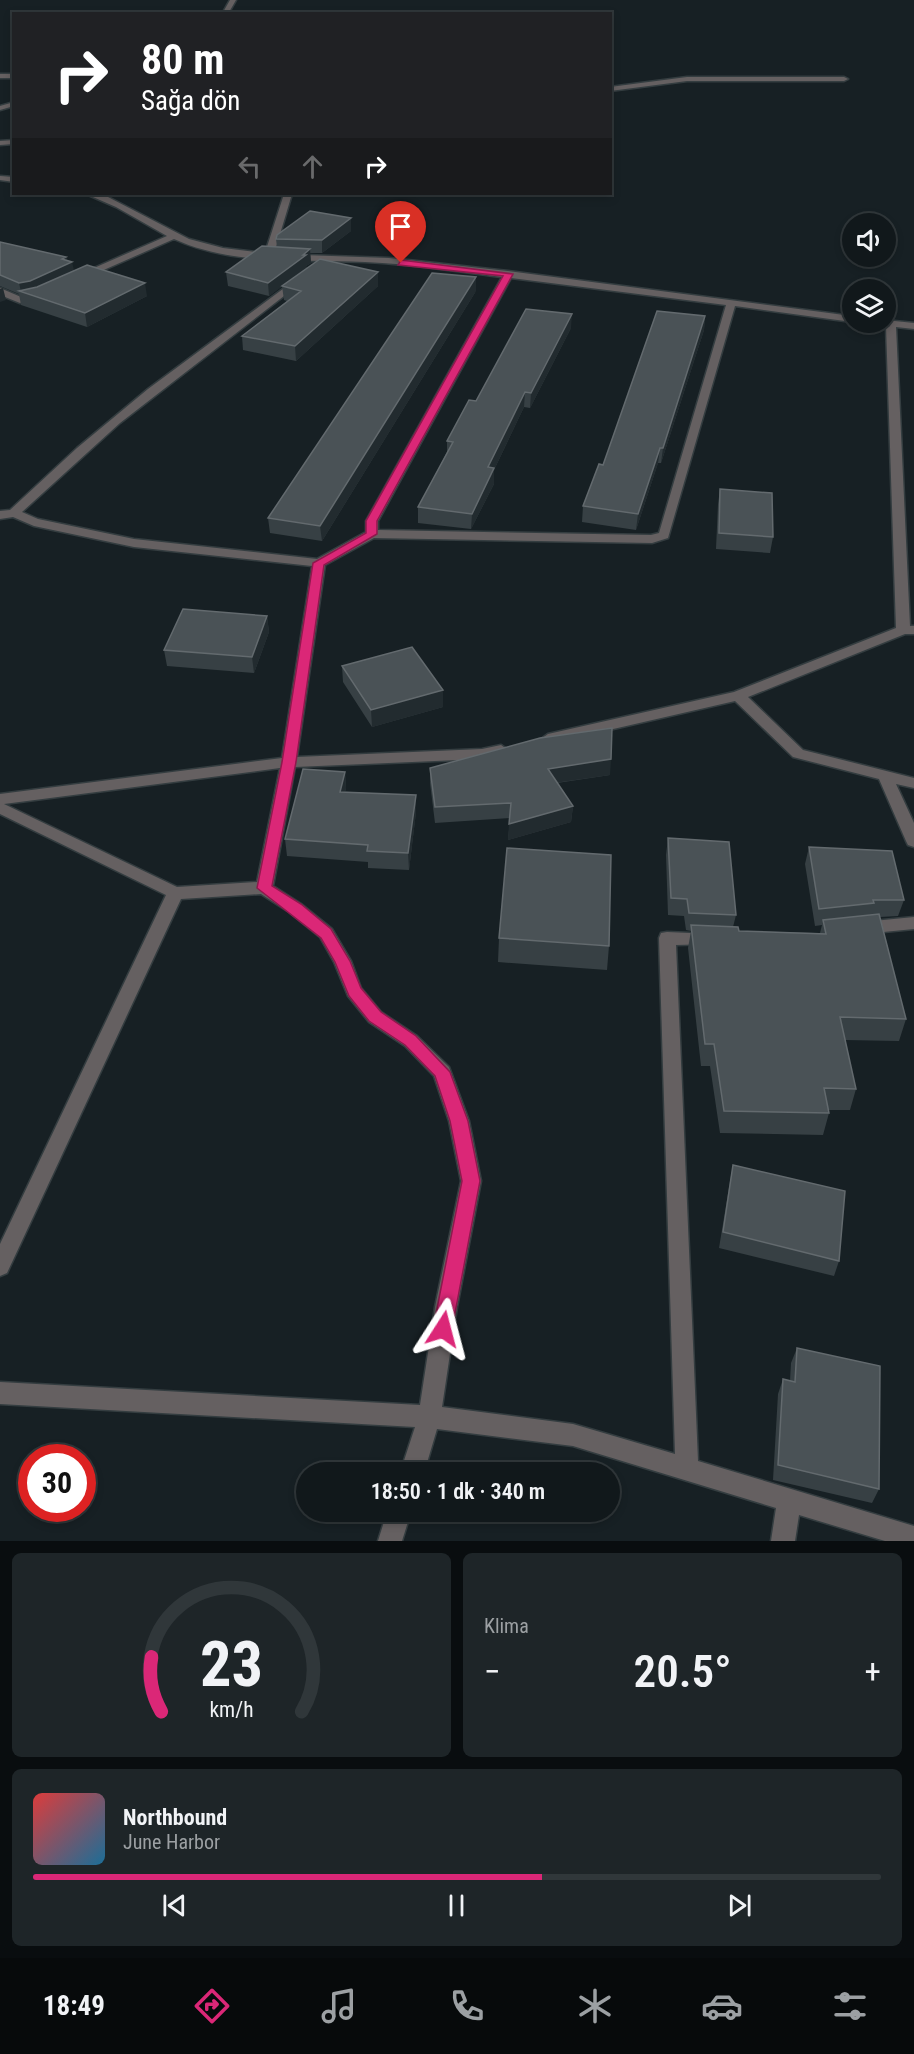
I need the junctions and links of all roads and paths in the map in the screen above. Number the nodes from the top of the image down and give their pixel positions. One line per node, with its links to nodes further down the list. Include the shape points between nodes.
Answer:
1 (844, 79): 2 (street, via 687,79)
2 (612, 89)
3 (94, 195): 5 (street, via 114,200)
4 (288, 195): 6 (street)
5 (177, 236): 6 (street, via 199,246); 9 (street)
6 (268, 254): 7 (street)
7 (330, 258): 8 (street); 17 (street, via 224,335 52,473)
8 (508, 274): 12 (street); 19 (street, via 372,521)
9 (69, 283)
10 (0, 291): 11 (street, via 20,300)
11 (47, 292)
12 (731, 303): 13 (street); 19 (street, via 664,535 652,540)
13 (842, 318)
14 (896, 324): 15 (street)
15 (914, 326)
16 (892, 333): 21 (street)
17 (14, 513): 18 (street); 20 (street, via 34,522 134,543)
18 (0, 515)
19 (372, 534): 20 (street)
20 (319, 563): 23 (street)
21 (908, 630): 22 (street)
22 (738, 696): 23 (street, via 482,754); 24 (street, via 798,754)
23 (289, 762): 26 (street); 29 (street)
24 (886, 778): 25 (street); 28 (street)
25 (914, 783)
26 (0, 799)
27 (0, 808): 30 (street)
28 (914, 841)
29 (264, 888): 30 (street); 36 (street, via 326,933 354,991 375,1017 411,1041 442,1072 459,1121 471,1181)
30 (175, 892): 34 (street)
31 (914, 923): 32 (street)
32 (845, 930)
33 (721, 940): 38 (street, via 667,938)
34 (0, 1266)
35 (0, 1393): 36 (street)
36 (429, 1417): 37 (street); 38 (street, via 573,1435)
37 (415, 1462)
38 (687, 1470): 39 (street)
39 (789, 1500): 41 (street); 43 (street)
40 (396, 1522): 42 (street)
41 (914, 1538)
42 (390, 1541)
43 (783, 1541)

